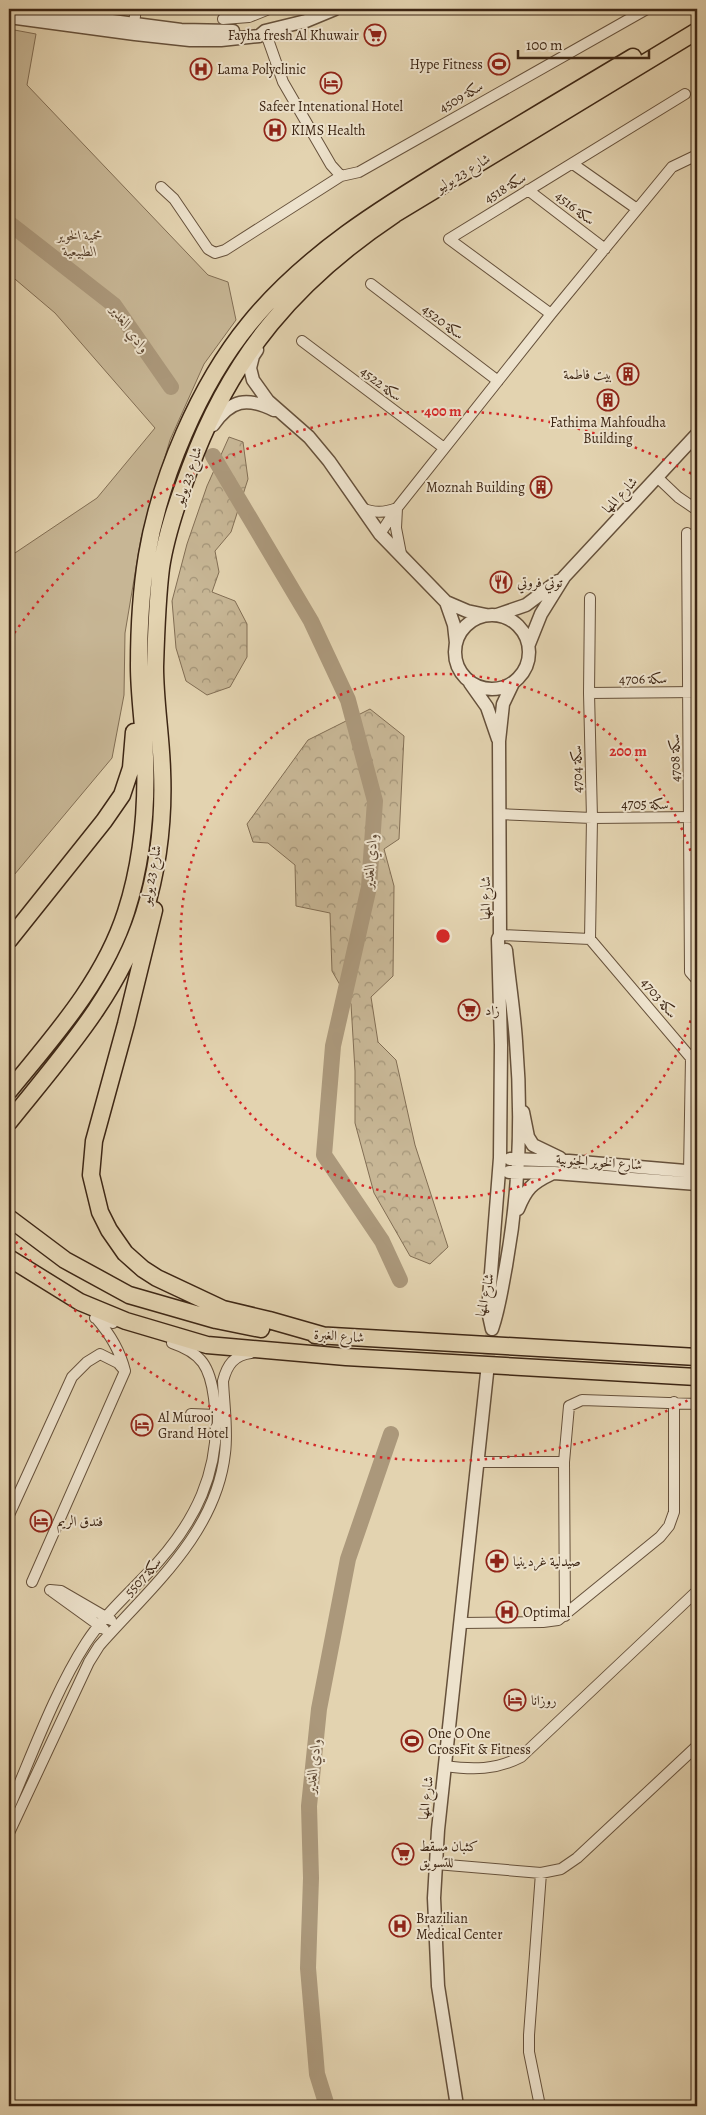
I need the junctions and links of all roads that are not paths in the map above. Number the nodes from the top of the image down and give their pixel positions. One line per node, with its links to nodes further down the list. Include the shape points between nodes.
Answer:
1 (136, 9): 9 (street)
2 (269, 9): 7 (street, via 249,17)
3 (335, 9): 10 (street)
4 (647, 9): 15 (street, سكة 4509, via 360,172)
5 (26, 12): 6 (street); 9 (street); 10 (street, via 190,40 255,37)
6 (9, 17)
7 (223, 19)
8 (697, 19): 42 (main road, شارع 23 يوليو, via 389,203 303,267 248,325 201,399 172,467 147,553)
9 (134, 23): 10 (street, via 198,31)
10 (265, 31): 15 (street, via 283,82 331,165)
11 (697, 31): 20 (main road, شارع 23 يوليو, via 395,214)
12 (684, 94): 14 (street, سكة 4518)
13 (697, 155): 18 (street, via 672,167)
14 (573, 164): 17 (street, سكة 4518); 18 (street)
15 (341, 176): 16 (street, سكة 4509, via 225,250 215,253 208,249 174,199)
16 (161, 187)
17 (528, 190): 19 (street, سكة 4516); 22 (street, سكة 4518, via 449,239)
18 (637, 209): 19 (street)
19 (605, 249): 22 (street)
20 (322, 270): 25 (street, via 281,317 253,356 250,368 253,380); 29 (main road, شارع 23 يوليو, via 266,328 222,394 202,434)
21 (371, 284): 24 (street, سكة 4520)
22 (551, 314): 24 (street)
23 (302, 341): 27 (street, سكة 4522)
24 (498, 381): 27 (street)
25 (283, 415): 29 (street, via 249,401 238,402 227,409 213,424); 30 (street, via 329,461)
26 (697, 434): 28 (street, شارع المها)
27 (444, 448): 31 (street)
28 (657, 477): 32 (street); 36 (street, شارع المها)
29 (181, 491): 48 (main road, شارع 23 يوليو, via 162,567 157,611 155,669)
30 (360, 507): 31 (street, via 370,512); 34 (street)
31 (396, 508): 34 (street); 35 (street)
32 (697, 510)
33 (687, 533): 45 (street, سكة 4708)
34 (380, 534): 35 (street)
35 (401, 554): 38 (street)
36 (564, 577): 39 (street, شارع المها, via 526,605); 41 (street, شارع المها, via 541,614)
37 (590, 598): 46 (street, سكة 4704)
38 (446, 602): 39 (street, via 467,611); 40 (street, via 454,624)
39 (492, 615): 40 (street, via 468,625); 41 (street, via 514,622)
40 (456, 643): 43 (street, via 457,664)
41 (529, 644): 44 (street, via 525,670)
42 (139, 667): 54 (main road, via 134,752 122,794); 57 (main road, شارع 23 يوليو, via 146,804 142,841 126,914 85,996)
43 (469, 682): 44 (street, via 491,690); 47 (street, شارع المها, via 487,707)
44 (513, 683): 47 (street, شارع المها, via 503,704)
45 (693, 692): 46 (street, 4706 سكة); 50 (street, سكة 4708)
46 (589, 693): 51 (street, سكة 4704)
47 (499, 741): 49 (street, شارع المها)
48 (162, 771): 59 (main road, شارع 23 يوليو, via 160,826 152,883 130,951 115,982 90,1020); 73 (main road, via 170,799 162,874 94,1141 91,1175 94,1194 100,1212 118,1243 143,1269 157,1278 223,1309)
49 (499, 814): 51 (street, 4705 سكة); 52 (street, شارع المها)
50 (694, 817): 51 (street, 4705 سكة); 55 (street, سكة 4708, via 690,972)
51 (592, 818): 53 (street, سكة 4704)
52 (500, 934): 53 (street); 58 (street, شارع المها, via 504,939 516,1042); 60 (street, شارع المها)
53 (590, 938): 56 (street, 4703 سكة)
54 (9, 940)
55 (697, 980)
56 (694, 1058): 64 (street, 4703 سكة)
57 (9, 1091)
58 (518, 1106): 61 (street, شارع المها); 62 (street, via 533,1146)
59 (9, 1122)
60 (500, 1158): 61 (street, شارع الخوير الجنوبية); 63 (street, شارع المها)
61 (517, 1159): 62 (street, شارع الخوير الجنوبية); 65 (street, شارع المها)
62 (569, 1161): 64 (street, شارع الخوير الجنوبية)
63 (499, 1172): 65 (street, شارع الخوير الجنوبية); 69 (street, شارع المها, via 488,1311 492,1329 498,1314)
64 (693, 1172)
65 (517, 1173): 66 (street, شارع الخوير الجنوبية); 69 (street, شارع المها)
66 (554, 1173): 67 (street, شارع الخوير الجنوبية); 69 (street, via 536,1182 525,1193)
67 (697, 1184)
68 (9, 1218): 73 (main road, شارع الغبرة, via 64,1260 129,1296 268,1331)
69 (514, 1220)
70 (9, 1258): 74 (main road, شارع الغبرة, via 80,1302 126,1322 207,1345)
71 (9, 1270): 72 (main road, via 64,1304)
72 (95, 1318): 76 (street, via 113,1339); 82 (street, سكة 5507, via 195,1352 213,1387)
73 (324, 1336): 75 (main road, شارع الغبرة)
74 (269, 1351): 78 (main road, شارع الغبرة); 92 (street, سكة 5507, via 239,1355 227,1367 223,1381 225,1453 214,1499 192,1541)
75 (697, 1357)
76 (125, 1371): 85 (street, via 118,1363 100,1354 76,1372); 86 (street)
77 (487, 1373): 83 (street, شارع المها)
78 (697, 1377)
79 (674, 1402): 80 (street); 84 (street, via 582,1400 572,1403 567,1412); 89 (street, via 675,1504 672,1519 660,1537)
80 (697, 1404)
81 (191, 1414): 82 (street)
82 (216, 1414): 88 (street, سكة 5507, via 210,1473 190,1521 164,1556)
83 (477, 1462): 84 (street); 90 (street, شارع المها)
84 (564, 1462): 89 (street)
85 (9, 1515)
86 (32, 1582)
87 (697, 1591): 95 (street, via 521,1757 490,1768)
88 (107, 1616): 91 (street, سكة 5507); 91 (street, via 59,1590 50,1590); 92 (street)
89 (565, 1616): 90 (street, via 550,1622)
90 (461, 1623): 95 (street, شارع المها)
91 (99, 1624): 93 (street); 96 (street, سكة 5507, via 66,1677)
92 (118, 1625): 93 (street, سكة 5507)
93 (110, 1634): 97 (street, سكة 5507, via 80,1677)
94 (697, 1746): 99 (street, via 570,1864 556,1871)
95 (445, 1766): 98 (street, شارع المها)
96 (9, 1808)
97 (9, 1834)
98 (436, 1864): 99 (street); 100 (street, شارع المها, via 434,1914 438,1986)
99 (541, 1873): 101 (street, via 529,2036)
100 (457, 2106)
101 (540, 2106)

